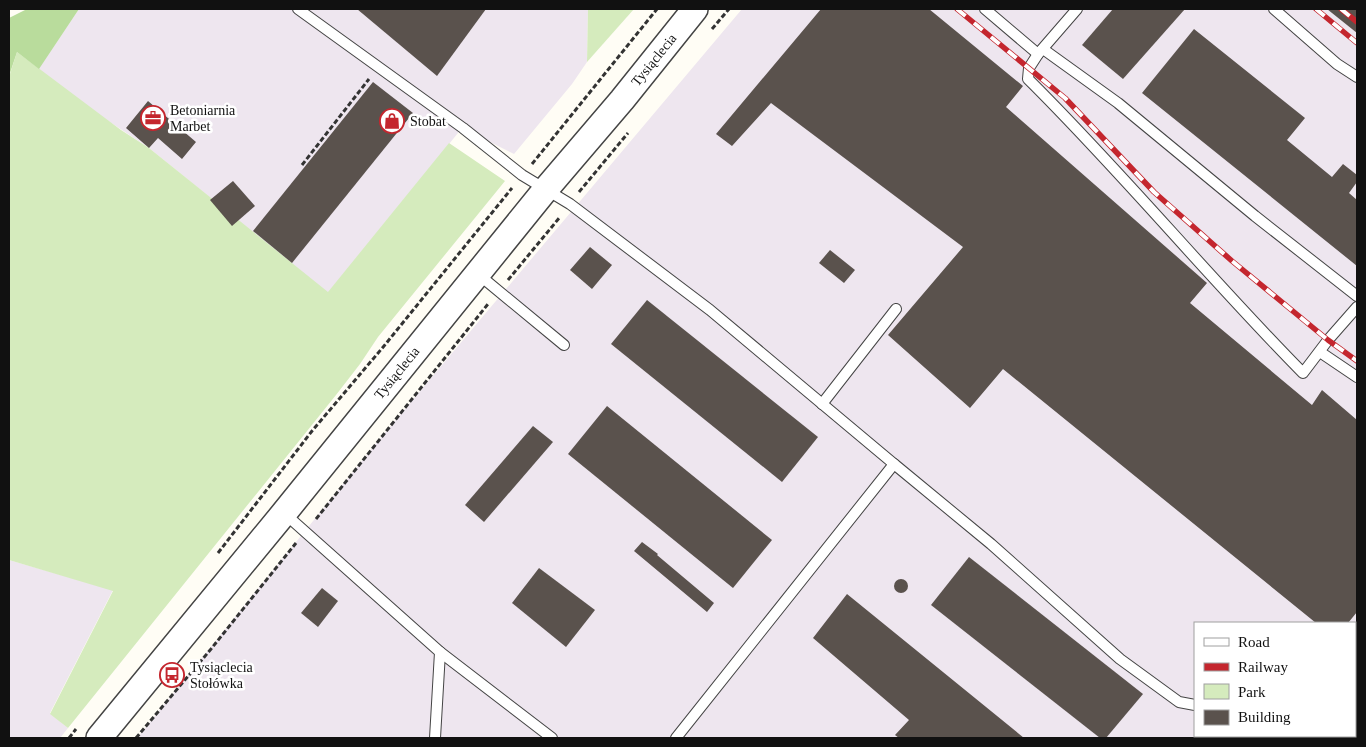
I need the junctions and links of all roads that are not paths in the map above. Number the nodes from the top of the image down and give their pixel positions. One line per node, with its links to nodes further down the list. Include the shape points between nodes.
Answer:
1 (298, 9): 8 (lane, via 463,128 522,175)
2 (695, 9): 8 (street, Tysiąclecia)
3 (985, 9): 6 (lane)
4 (1076, 9): 6 (lane)
5 (1274, 9): 7 (lane)
6 (1040, 51): 10 (lane, via 1118,103); 14 (lane, via 1029,68 1028,79 1111,164 1303,373)
7 (1357, 78)
8 (546, 189): 9 (street, Tysiąclecia); 16 (lane, via 710,310)
9 (478, 274): 13 (lane); 18 (street, Tysiąclecia)
10 (1357, 296)
11 (1357, 307): 14 (lane)
12 (896, 309): 16 (lane)
13 (564, 345)
14 (1320, 352): 15 (lane)
15 (1357, 377)
16 (822, 404): 17 (lane)
17 (894, 464): 20 (lane, via 991,544 1120,659 1179,702); 24 (lane)
18 (284, 513): 19 (lane); 21 (street, Tysiąclecia)
19 (440, 652): 22 (lane); 23 (lane)
20 (1194, 706)
21 (88, 733)
22 (435, 738)
23 (552, 738)
24 (676, 738)

